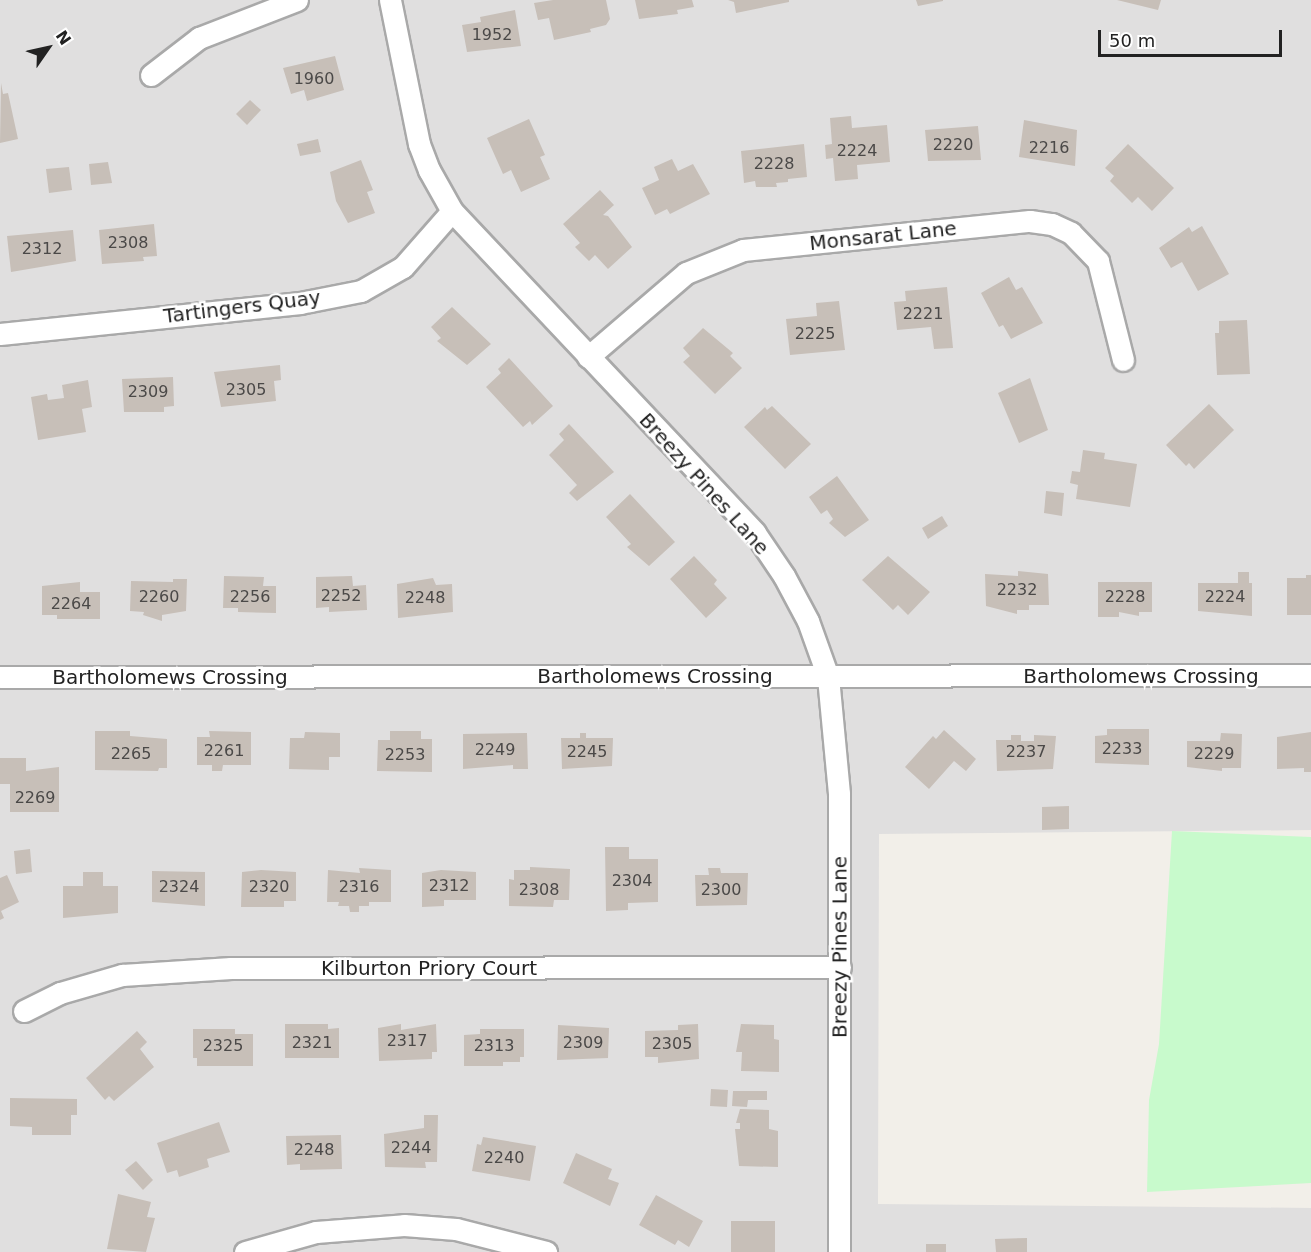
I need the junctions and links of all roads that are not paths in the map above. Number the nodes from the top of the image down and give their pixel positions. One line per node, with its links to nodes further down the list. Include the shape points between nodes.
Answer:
1 (297, 0): 3 (street, via 199,38)
2 (390, 0): 4 (street, Breezy Pines Lane, via 419,144)
3 (151, 75)
4 (452, 210): 5 (street, Tartingers Quay, via 403,267 361,291 300,303); 6 (street, Breezy Pines Lane)
5 (0, 334)
6 (588, 357): 7 (street, Monsarat Lane, via 686,273 734,253 1030,221 1052,224 1071,233 1098,261); 10 (street, Breezy Pines Lane, via 755,533 803,612)
7 (1123, 360)
8 (1311, 675): 10 (street, Bartholomews Crossing)
9 (0, 677): 10 (street, Bartholomews Crossing)
10 (828, 677): 11 (street, Breezy Pines Lane, via 839,794)
11 (840, 967): 12 (street, Kilburton Priory Court, via 231,968 122,975 60,993); 15 (street, Breezy Pines Lane)
12 (24, 1011)
13 (245, 1252): 14 (street, via 316,1232 404,1224 456,1229)
14 (546, 1252)
15 (839, 1252)

